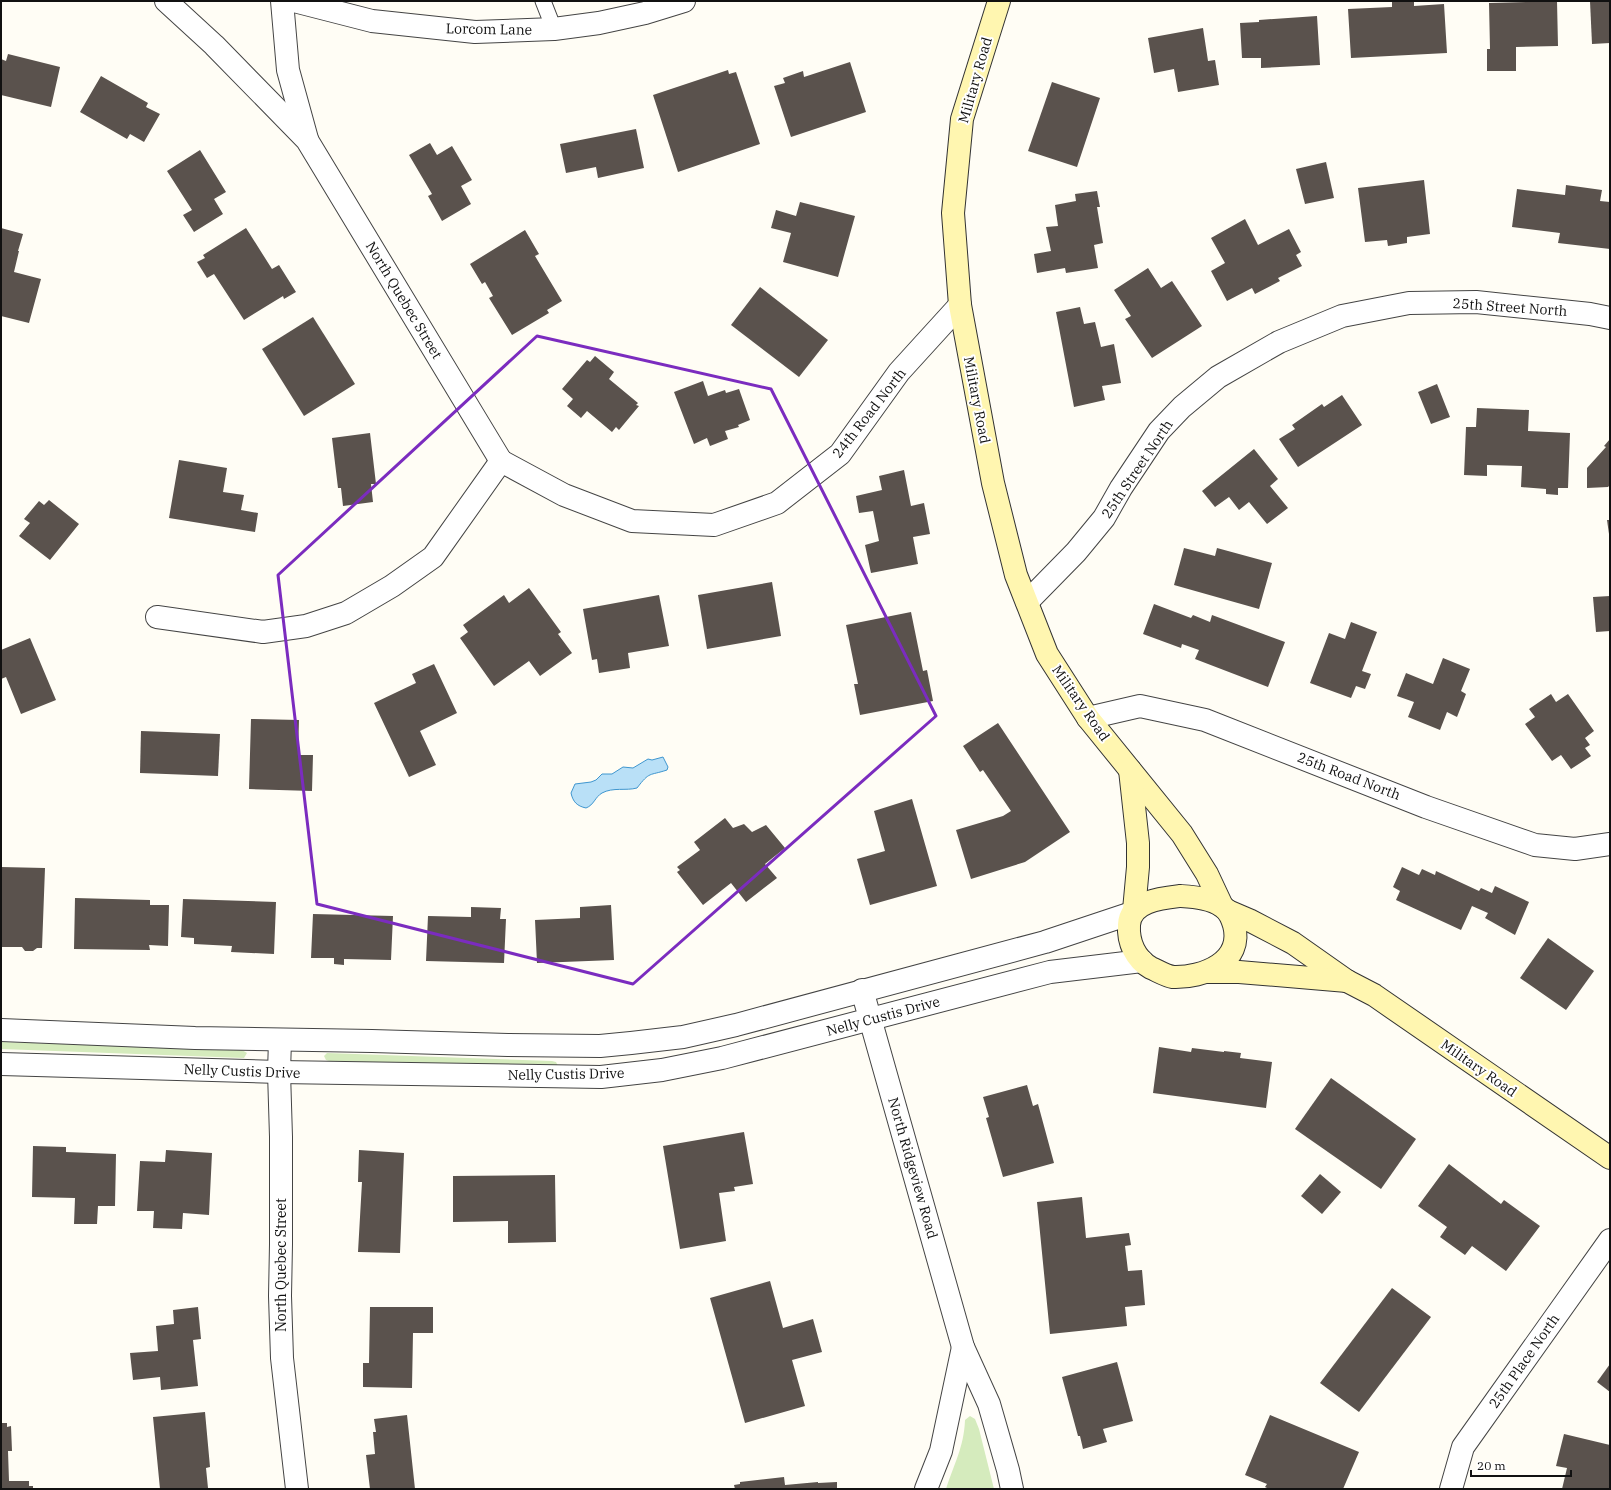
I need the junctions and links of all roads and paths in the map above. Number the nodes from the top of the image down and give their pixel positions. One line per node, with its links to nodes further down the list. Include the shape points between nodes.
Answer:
1 (166, 1): 8 (street, North Quebec Street, via 214,45)
2 (282, 1): 8 (street, North Quebec Street, via 288,70)
3 (294, 1): 7 (street, Lorcom Lane, via 372,21 475,32)
4 (543, 1): 7 (lane)
5 (684, 1): 7 (street, Lorcom Lane, via 599,23)
6 (998, 1): 9 (main road, Military Road, via 962,119 954,213)
7 (554, 29)
8 (307, 140): 11 (street, North Quebec Street)
9 (960, 305): 11 (street, 24th Road North, via 899,372 840,454 777,503 714,525 632,521 564,495); 12 (main road, Military Road, via 993,483 1016,575)
10 (1610, 318): 12 (street, 25th Street North, via 1476,302 1409,303 1342,316 1279,342 1218,377 1182,406 1159,431 1120,488 1104,518 1076,552)
11 (501, 461): 13 (street, via 433,557 346,614 306,626 263,632)
12 (1026, 602): 14 (main road, Military Road, via 1047,654)
13 (157, 617)
14 (1088, 718): 15 (main road, Military Road); 16 (street, 25th Road North, via 1140,706 1205,720 1426,807 1535,845 1575,849)
15 (1130, 770): 17 (main road, Military Road, via 1182,834); 18 (main road, via 1138,843)
16 (1610, 844)
17 (1225, 908): 18 (main road, via 1202,898 1180,896 1148,902); 20 (main road, via 1236,934 1232,951 1222,963); 21 (main road, Military Road, via 1293,943)
18 (1133, 912): 19 (main road, via 1129,922 1130,938 1134,951); 22 (street, Nelly Custis Drive, via 1045,942)
19 (1142, 961): 20 (main road, via 1147,966 1172,977); 23 (street, Nelly Custis Drive, via 1050,972)
20 (1208, 972): 21 (main road, Military Road, via 1239,972)
21 (1346, 981): 30 (main road, Military Road, via 1374,995)
22 (862, 990): 23 (street, North Ridgeview Road); 26 (street, Nelly Custis Drive, via 683,1037)
23 (871, 1020): 29 (street, Nelly Custis Drive, via 722,1058 662,1070); 32 (street, North Ridgeview Road)
24 (1, 1030): 25 (street, Nelly Custis Drive)
25 (280, 1040): 26 (street, Nelly Custis Drive); 28 (street, North Quebec Street)
26 (600, 1046): 29 (street)
27 (1, 1064): 28 (street, Nelly Custis Drive)
28 (279, 1072): 29 (street, Nelly Custis Drive); 33 (street, North Quebec Street, via 282,1358)
29 (601, 1076)
30 (1610, 1158)
31 (1610, 1240): 36 (street, 25th Place North, via 1463,1446)
32 (963, 1347): 34 (street, North Ridgeview Road, via 941,1451); 35 (street, North Ridgeview Road, via 989,1404)
33 (297, 1489)
34 (926, 1489)
35 (1012, 1489)
36 (1451, 1489)

